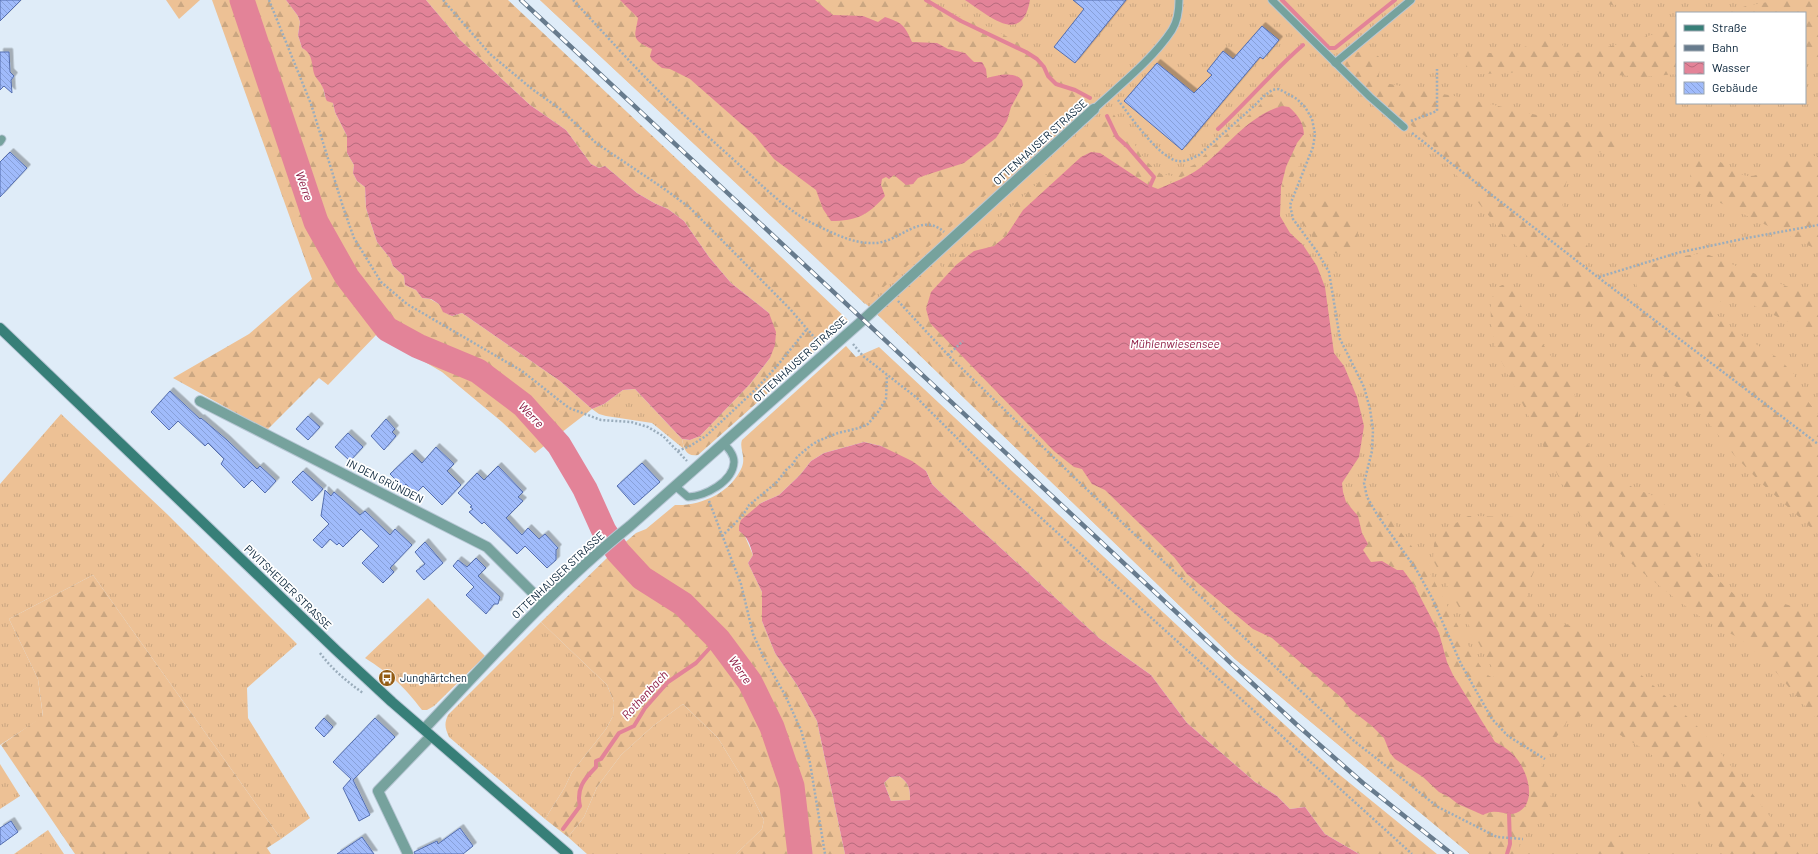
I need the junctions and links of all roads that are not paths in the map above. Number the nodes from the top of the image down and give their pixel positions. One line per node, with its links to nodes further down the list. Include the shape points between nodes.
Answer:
1 (1179, 0): 5 (lane, OTTENHAUSER STRASSE, via 1173,29 1146,61)
2 (1272, 0): 4 (lane)
3 (1411, 0): 4 (lane)
4 (1334, 62): 6 (lane)
5 (1094, 109): 9 (street, OTTENHAUSER STRASSE)
6 (1404, 127)
7 (0, 328): 12 (main road, PIVITSHEIDER STRASSE, via 337,651)
8 (200, 400): 11 (street, IN DEN GRÜNDEN, via 487,547)
9 (723, 443): 10 (street, OTTENHAUSER STRASSE); 10 (lane, via 733,456 734,462 725,479 706,494 688,497)
10 (675, 486): 11 (street, OTTENHAUSER STRASSE, via 599,550)
11 (543, 603): 12 (street, OTTENHAUSER STRASSE)
12 (428, 732): 13 (street, OTTENHAUSER STRASSE, via 378,791); 14 (main road, PIVITSHEIDER STRASSE)
13 (408, 854)
14 (568, 854)

